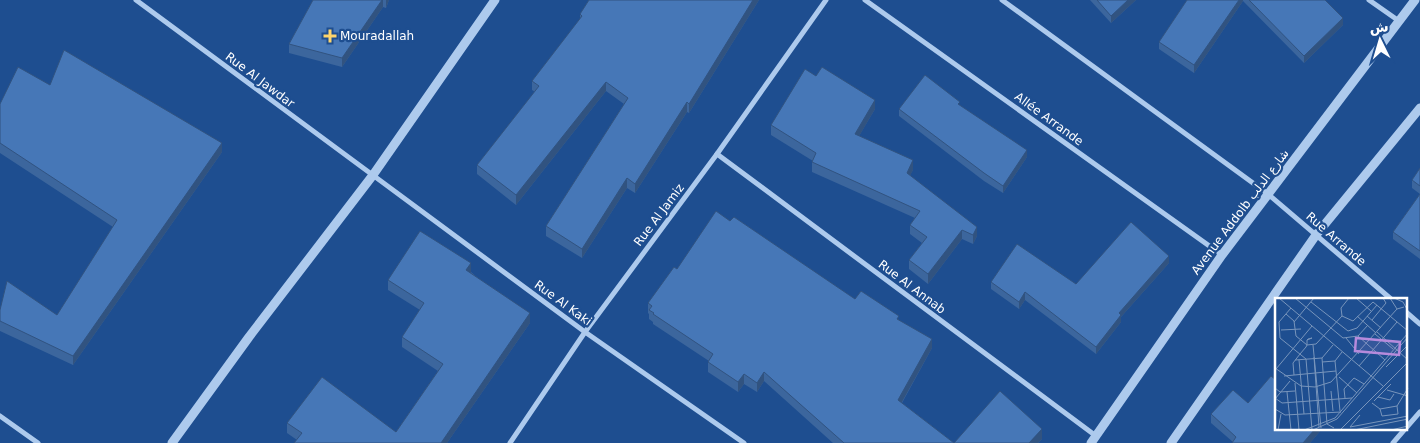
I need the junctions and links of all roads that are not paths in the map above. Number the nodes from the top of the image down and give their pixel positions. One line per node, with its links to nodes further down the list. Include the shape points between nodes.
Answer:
1 (136, 0): 11 (street, Rue Al Jawdar)
2 (495, 0): 11 (street)
3 (826, 0): 10 (street, Rue Al Jamiz)
4 (865, 0): 14 (street, Allée Arrande)
5 (1002, 0): 12 (street)
6 (1369, 0): 8 (street)
7 (1415, 0): 8 (street, Avenue Addolb شارع الدلب)
8 (1399, 21): 12 (street, Avenue Addolb شارع الدلب)
9 (1420, 108): 13 (street)
10 (717, 154): 18 (street, Rue Al Jamiz); 23 (street, Rue Al Annab)
11 (373, 175): 18 (street, Rue Al Kaki); 25 (street)
12 (1268, 194): 13 (street, Rue Arrande); 14 (street, Avenue Addolb شارع الدلب)
13 (1316, 235): 15 (street, Rue Arrande); 28 (street)
14 (1222, 255): 23 (street, Avenue Addolb شارع الدلب)
15 (1390, 298)
16 (1408, 314): 17 (street)
17 (1420, 324)
18 (585, 332): 26 (street, Rue Al Jamiz); 27 (street, Rue Al Kaki)
19 (1420, 412): 21 (street)
20 (0, 416): 24 (street)
21 (1408, 426)
22 (1404, 430): 29 (street)
23 (1093, 439)
24 (38, 443)
25 (172, 443)
26 (510, 443)
27 (744, 443)
28 (1171, 443)
29 (1393, 443)

